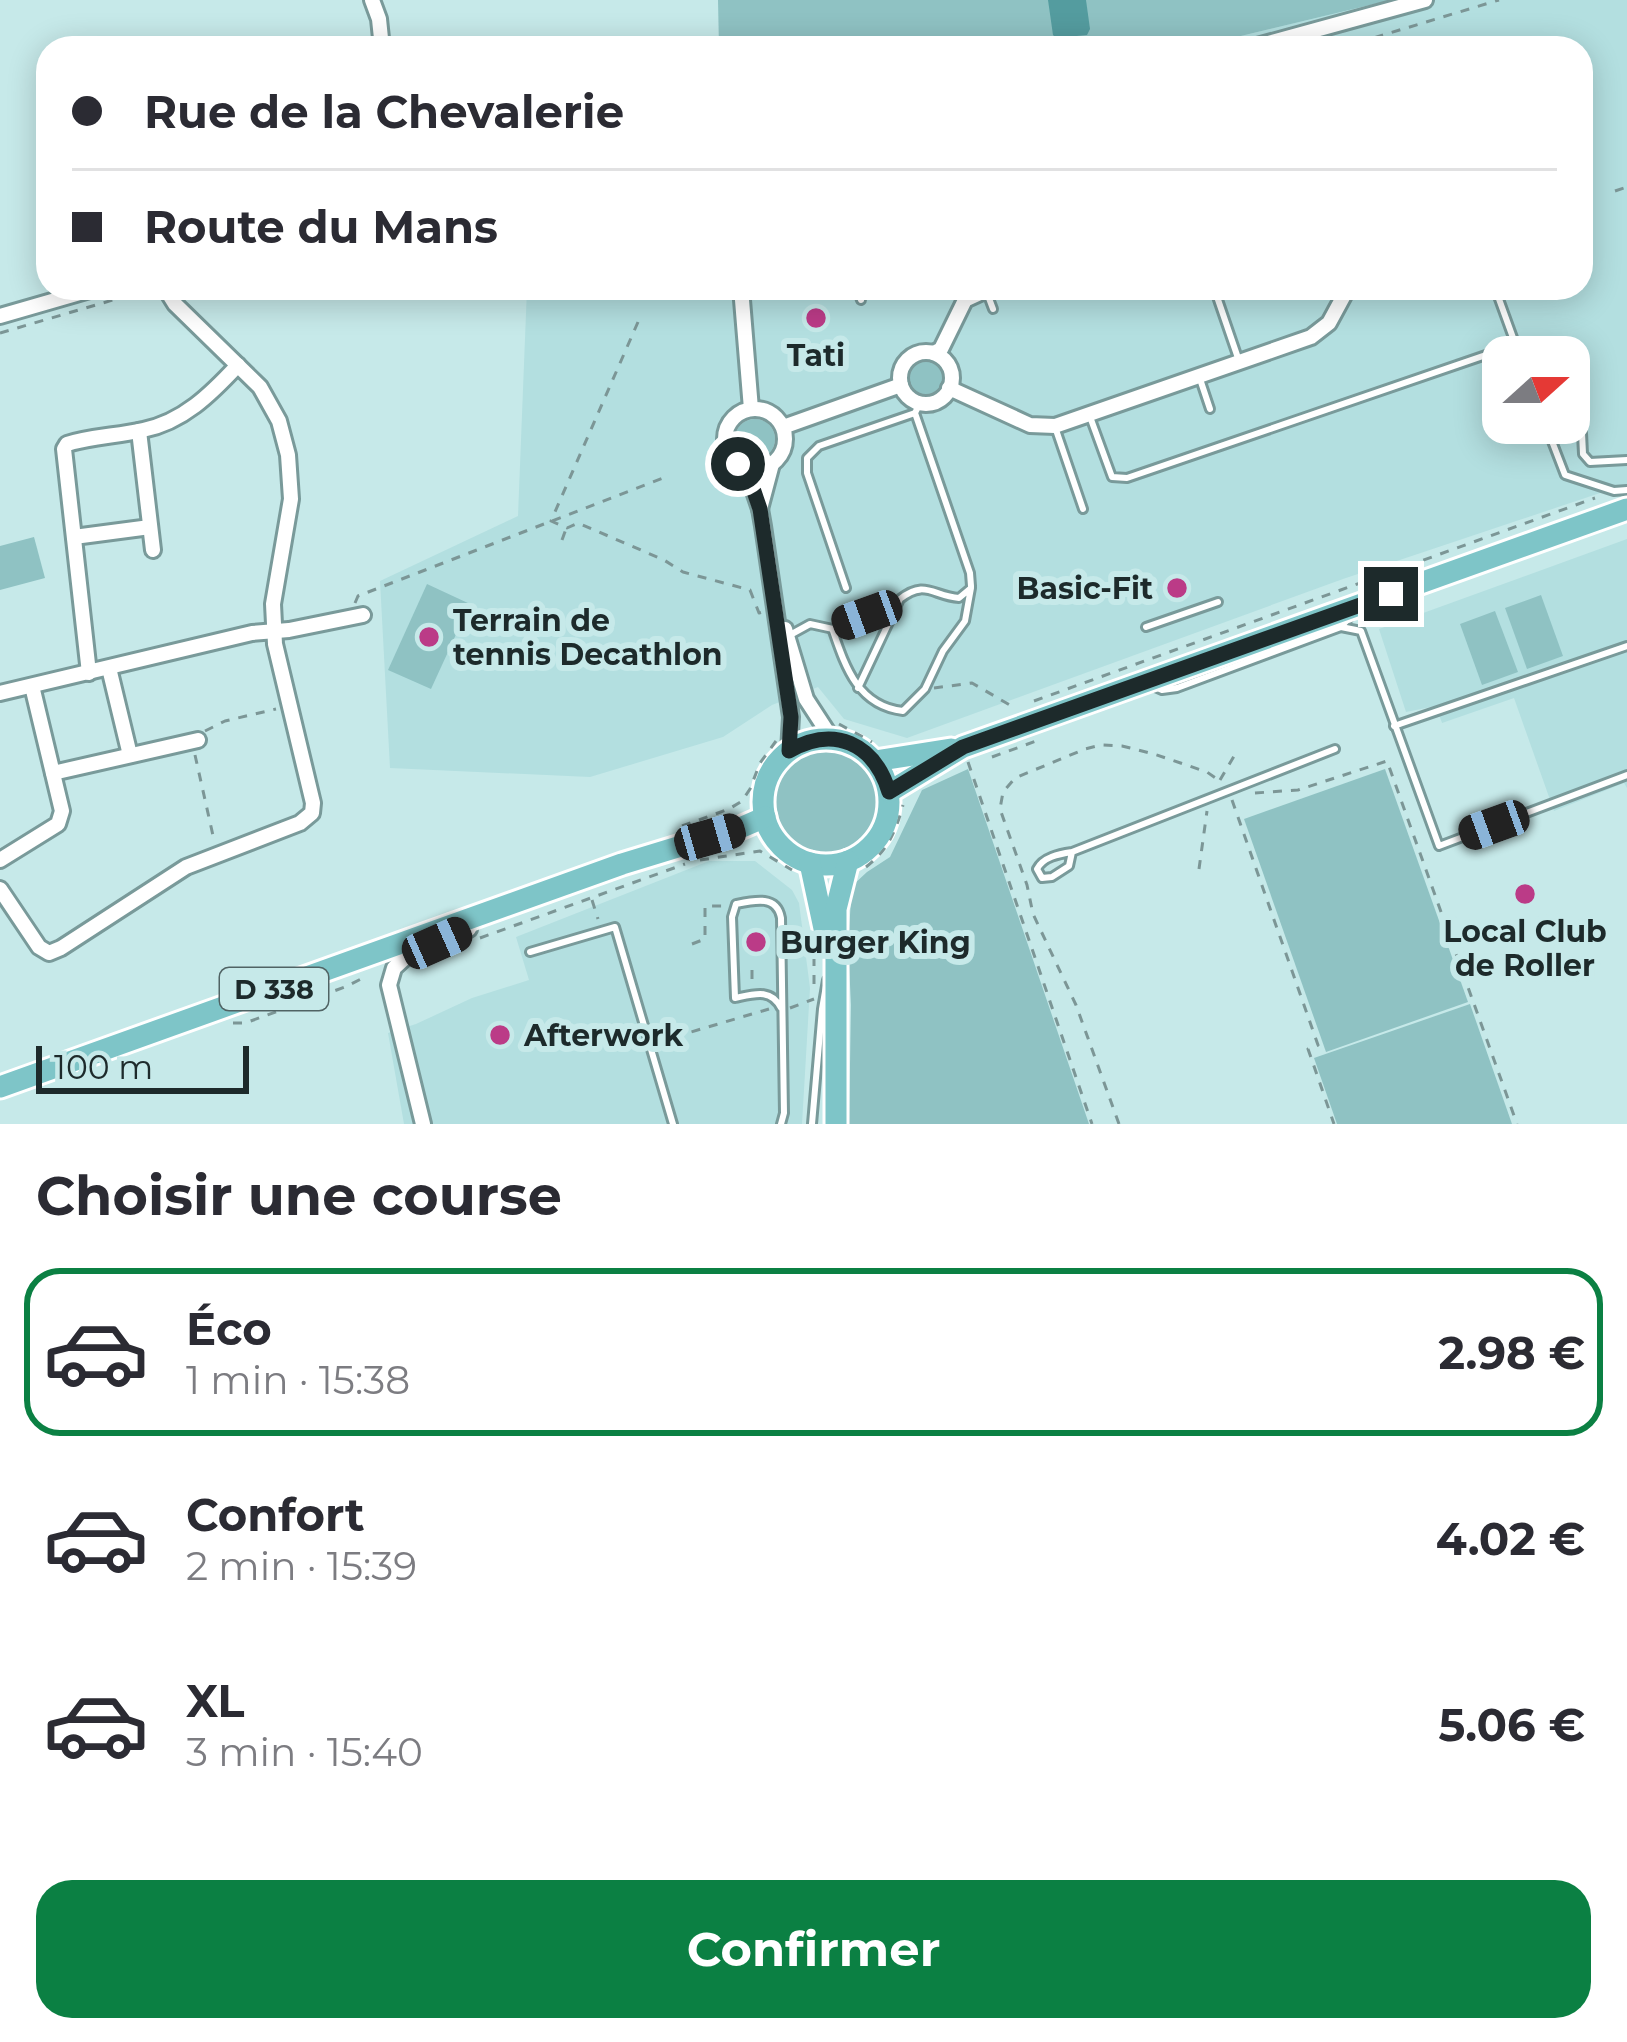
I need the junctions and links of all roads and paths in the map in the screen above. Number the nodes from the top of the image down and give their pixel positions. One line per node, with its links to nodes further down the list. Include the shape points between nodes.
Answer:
1 (372, 0): 4 (street)
2 (1425, 0): 5 (street)
3 (1498, 0): 6 (path)
4 (381, 36)
5 (1294, 36)
6 (1380, 36)
7 (1627, 187): 8 (path)
8 (1615, 191)
9 (55, 300): 19 (street)
10 (117, 300): 21 (path)
11 (171, 300): 26 (street)
12 (742, 300): 31 (street)
13 (965, 300): 23 (street)
14 (991, 300): 18 (lane)
15 (1218, 300): 25 (lane)
16 (1342, 300): 25 (street, via 1322,331)
17 (1499, 300): 22 (lane)
18 (993, 309)
19 (0, 316)
20 (638, 322): 47 (path)
21 (0, 333)
22 (1512, 336)
23 (934, 353): 28 (street, via 909,358); 29 (street, via 950,368)
24 (1482, 355): 33 (lane, via 1126,478 1112,477)
25 (1240, 362): 27 (street)
26 (238, 365): 36 (street, via 188,412); 64 (street, via 279,421 288,455 291,499)
27 (1199, 376): 32 (lane); 33 (street)
28 (901, 385): 30 (street); 35 (street)
29 (949, 388): 30 (street); 34 (street, via 1008,408 1030,425)
30 (917, 408): 54 (lane, via 807,458); 55 (lane)
31 (751, 409): 35 (street, via 770,413); 41 (street, via 736,415 725,435 727,451)
32 (1210, 409)
33 (1089, 414): 34 (street)
34 (1055, 426): 46 (lane)
35 (782, 427): 40 (street, via 784,448)
36 (139, 431): 48 (street); 50 (street, via 67,444)
37 (1553, 444): 44 (lane, via 1565,475)
38 (1583, 444): 39 (lane, via 1591,462)
39 (1627, 460)
40 (772, 464): 41 (street); 45 (street)
41 (746, 468): 45 (street)
42 (668, 476): 47 (path)
43 (1627, 490): 44 (lane)
44 (1621, 500): 58 (main road); 74 (path)
45 (760, 509): 53 (street)
46 (1083, 509)
47 (551, 521): 49 (path); 60 (path, via 358,596)
48 (150, 527): 50 (street); 52 (street)
49 (567, 528): 51 (path); 59 (path, via 578,523 683,572 750,590 759,613)
50 (74, 537): 68 (street)
51 (562, 540)
52 (153, 550)
53 (772, 585): 59 (street); 65 (street)
54 (846, 587)
55 (971, 588): 57 (lane, via 959,598 917,589); 71 (lane, via 964,621)
56 (1218, 602): 61 (lane)
57 (896, 604): 63 (lane); 72 (lane)
58 (1358, 607): 62 (lane); 69 (main road)
59 (775, 608): 81 (street, via 791,717)
60 (359, 616): 64 (street)
61 (1146, 627)
62 (1342, 627): 69 (lane, via 1177,688); 77 (lane, via 1361,631)
63 (834, 629): 65 (lane, via 810,624); 72 (lane)
64 (274, 631): 67 (street); 75 (street)
65 (788, 637): 78 (street, via 806,699)
66 (1627, 646): 77 (lane)
67 (109, 668): 68 (street); 86 (street)
68 (89, 673): 70 (street)
69 (1145, 682): 84 (main road)
70 (32, 686): 73 (street); 87 (street)
71 (927, 686): 72 (lane, via 903,711); 76 (path, via 972,683)
72 (858, 688)
73 (0, 693)
74 (1037, 700)
75 (289, 706): 80 (path, via 225,721); 95 (street, via 312,813)
76 (1015, 708)
77 (1394, 726): 88 (lane, via 1439,846)
78 (833, 730): 81 (main road); 85 (path); 85 (main road)
79 (1055, 734): 84 (path, via 994,757)
80 (197, 740): 86 (street); 95 (path)
81 (783, 744): 92 (main road, via 767,781); 93 (path, via 760,763 742,801)
82 (1335, 749): 89 (lane)
83 (1237, 751): 119 (path, via 1219,780 1154,754 1101,745 1015,778 1003,792 1000,808 1033,914)
84 (973, 753): 85 (main road); 90 (main road); 118 (path)
85 (880, 754): 90 (main road)
86 (130, 755): 87 (street)
87 (53, 773): 96 (street, via 58,824)
88 (1627, 776)
89 (1229, 792): 91 (lane); 120 (path, via 1318,1045 1308,1049); 121 (path, via 1298,790 1387,761)
90 (896, 798): 98 (main road, via 881,834); 98 (path, via 887,847)
91 (1209, 800): 94 (lane); 99 (path)
92 (765, 818): 97 (main road); 101 (main road, D 338)
93 (684, 825)
94 (1072, 852): 94 (lane, via 1040,863 1042,878 1070,866)
95 (218, 855): 100 (street, via 49,953)
96 (0, 860)
97 (802, 867): 98 (main road); 104 (path, via 760,851 696,861); 108 (main road, via 822,911)
98 (852, 868): 117 (main road, via 836,909)
99 (1199, 869)
100 (0, 889)
101 (548, 891): 107 (street); 109 (main road, D 338)
102 (735, 907): 105 (path, via 705,906 705,939); 110 (lane, via 735,998 768,994); 110 (lane, via 778,906)
103 (814, 936): 110 (path, via 814,1000)
104 (480, 938)
105 (692, 944)
106 (530, 952): 111 (lane, via 615,927)
107 (394, 968): 109 (path, via 375,967 345,987 245,1023 233,1023); 113 (street, via 388,985)
108 (827, 976): 116 (lane); 117 (main road)
109 (225, 1006): 112 (main road, D 338)
110 (781, 1008): 111 (path); 115 (lane)
111 (650, 1044): 114 (lane)
112 (0, 1087)
113 (423, 1124)
114 (673, 1124)
115 (781, 1124)
116 (812, 1124)
117 (832, 1124)
118 (1092, 1124)
119 (1119, 1124)
120 (1334, 1124)
121 (1517, 1124)

